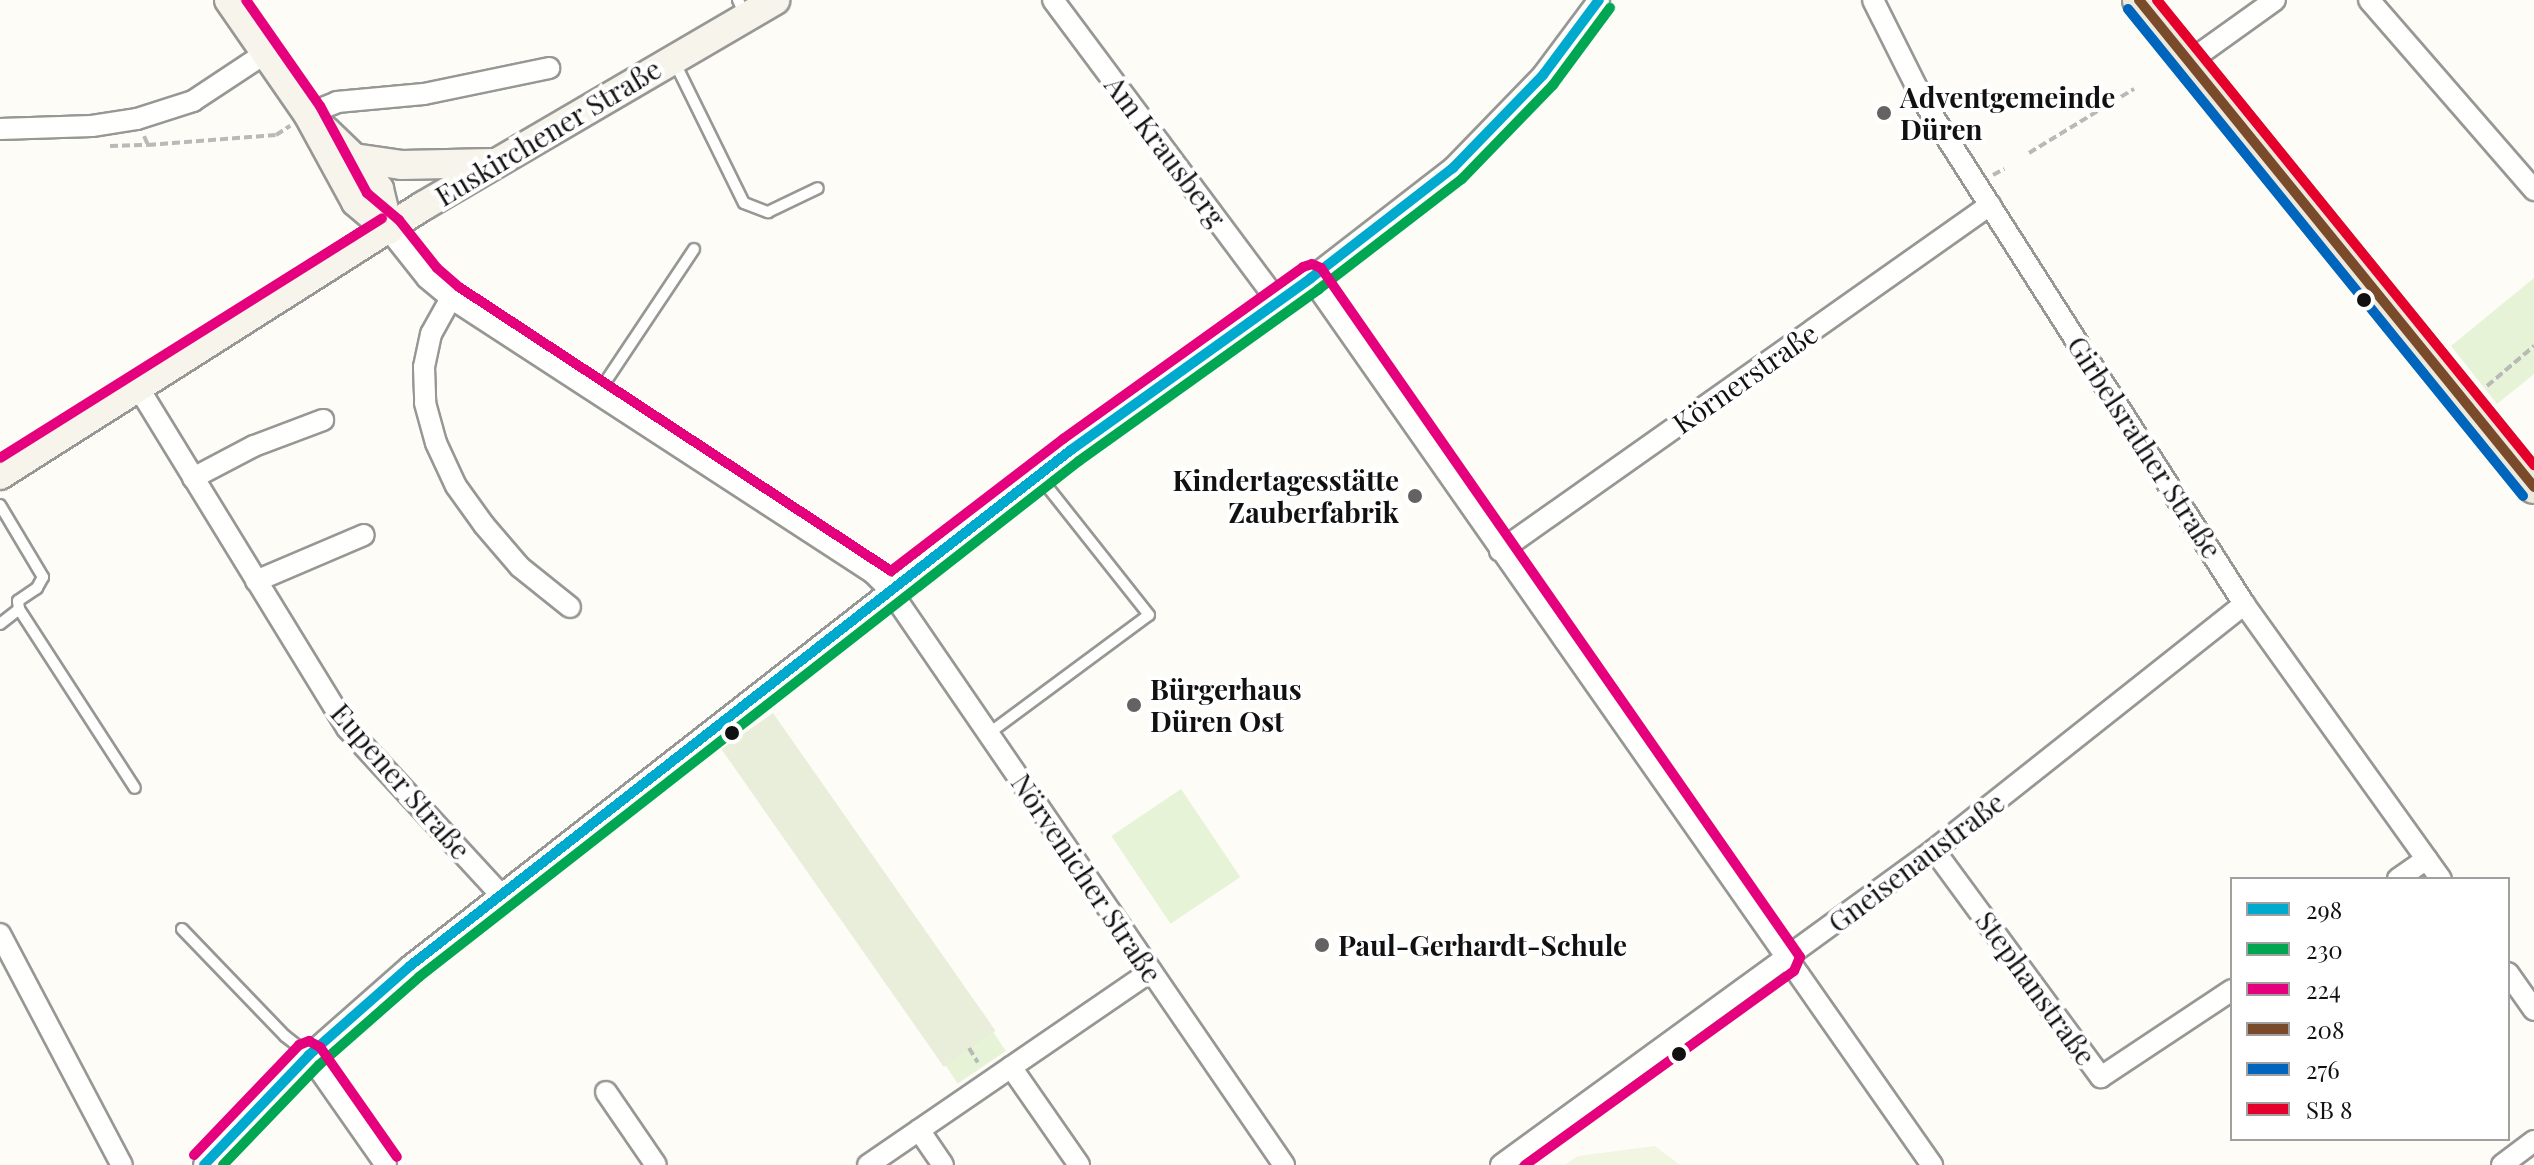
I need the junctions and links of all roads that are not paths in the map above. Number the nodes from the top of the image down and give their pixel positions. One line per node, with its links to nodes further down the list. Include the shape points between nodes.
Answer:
1 (229, 0): 10 (street)
2 (775, 0): 9 (street, Euskirchener Straße)
3 (1053, 0): 25 (street, Am Krausberg)
4 (1599, 0): 23 (street, via 1543,75 1453,168)
5 (1873, 0): 20 (street, Girbelsrather Straße, via 1924,102)
6 (2139, 0): 12 (main road)
7 (2275, 0): 12 (street)
8 (2369, 0): 19 (street)
9 (741, 8): 11 (street, Euskirchener Straße)
10 (264, 54): 14 (street); 15 (street, via 193,101 137,119)
11 (672, 57): 17 (street, Euskirchener Straße); 18 (lane, via 744,203 768,212)
12 (2187, 63): 32 (main road)
13 (549, 68): 14 (street, via 424,94 337,102)
14 (308, 114): 16 (street); 21 (street, via 356,202)
15 (0, 129)
16 (354, 158): 17 (street, via 402,165); 21 (street, via 379,189)
17 (497, 163): 21 (street, Euskirchener Straße)
18 (818, 188)
19 (2534, 190)
20 (1990, 205): 35 (street, Körnerstraße); 38 (street, Girbelsrather Straße)
21 (389, 230): 24 (street, Nörvenicher Straße, via 427,278); 26 (street, Euskirchener Straße)
22 (694, 249): 27 (lane)
23 (1311, 278): 25 (street); 35 (street)
24 (451, 298): 27 (street, Nörvenicher Straße); 39 (street, via 431,334 424,367 425,403 436,443 456,486 484,525 520,567)
25 (1278, 302): 30 (street)
26 (138, 387): 29 (street, Euskirchener Straße); 31 (street, Eupener Straße)
27 (598, 393): 37 (street, Nörvenicher Straße, via 873,573)
28 (323, 420): 31 (street, via 254,446)
29 (0, 475)
30 (1038, 475): 37 (street); 42 (lane, via 1149,615)
31 (193, 478): 36 (street, Eupener Straße)
32 (2534, 487)
33 (0, 505): 40 (lane, via 43,577 18,601)
34 (364, 535): 36 (street)
35 (1500, 551): 51 (street)
36 (256, 581): 48 (street, Eupener Straße, via 347,728)
37 (890, 590): 42 (street, Nörvenicher Straße); 48 (street)
38 (2244, 604): 44 (street, Gneisenaustraße); 45 (street, Girbelsrather Straße)
39 (570, 607)
40 (19, 609): 41 (lane); 43 (lane)
41 (0, 624)
42 (988, 734): 52 (street, Nörvenicher Straße)
43 (135, 788)
44 (1934, 850): 51 (street, Gneisenaustraße); 54 (street, Stephanstraße, via 2101,1077)
45 (2427, 859): 46 (street); 47 (street, Girbelsrather Straße)
46 (2401, 877)
47 (2440, 877)
48 (500, 894): 56 (street)
49 (182, 929): 56 (lane)
50 (0, 934): 61 (street)
51 (1786, 960): 69 (street, Gneisenaustraße); 70 (street)
52 (1151, 971): 57 (street); 68 (street, Nörvenicher Straße)
53 (2510, 976): 55 (street)
54 (2230, 991)
55 (2534, 1010)
56 (309, 1055): 62 (street); 63 (street)
57 (1011, 1067): 59 (street); 67 (street)
58 (606, 1092): 64 (street)
59 (919, 1130): 65 (street); 66 (street)
60 (2534, 1141): 71 (street)
61 (122, 1165)
62 (204, 1165)
63 (386, 1165)
64 (656, 1165)
65 (868, 1165)
66 (943, 1165)
67 (1079, 1165)
68 (1284, 1165)
69 (1501, 1165)
70 (1932, 1165)
71 (2502, 1165)

